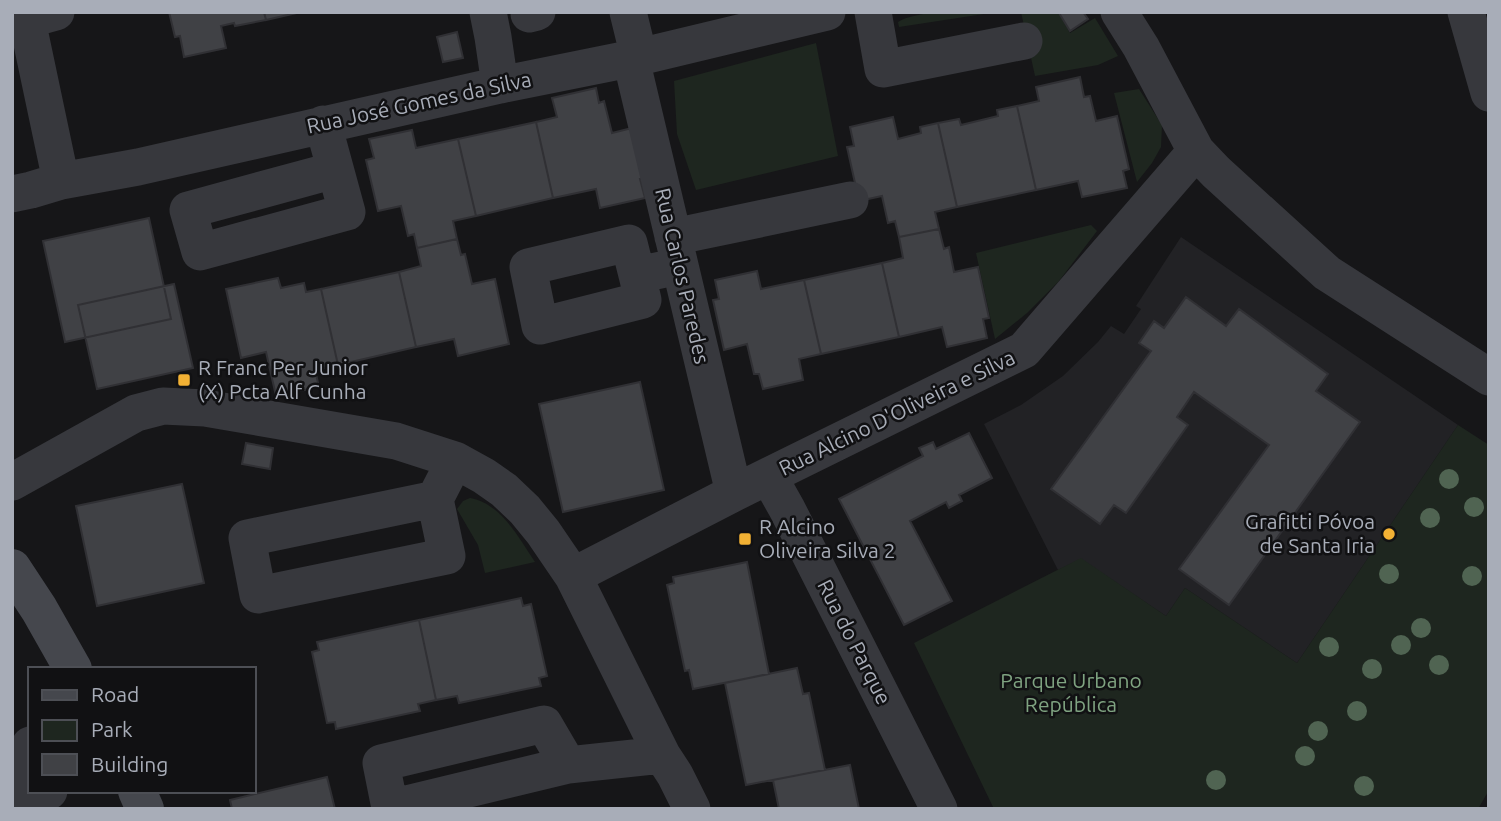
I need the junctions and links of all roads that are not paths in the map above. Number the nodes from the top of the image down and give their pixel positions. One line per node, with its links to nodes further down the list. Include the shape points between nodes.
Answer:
1 (56, 12): 15 (street, via 27,20)
2 (488, 12): 10 (street)
3 (628, 12): 9 (street, Rua Carlos Paredes)
4 (827, 12): 9 (street, Rua José Gomes da Silva)
5 (873, 12): 8 (street, via 883,69)
6 (1119, 12): 13 (street)
7 (1466, 12): 11 (street)
8 (1024, 41)
9 (635, 58): 10 (street, Rua José Gomes da Silva); 18 (street, Rua Carlos Paredes)
10 (500, 85): 12 (street, Rua José Gomes da Silva)
11 (1489, 93)
12 (323, 124): 14 (street); 15 (street, Rua José Gomes da Silva)
13 (1196, 151): 20 (street, via 1327,272); 22 (street, Rua Alcino D'Oliveira e Silva, via 1024,350)
14 (335, 170)
15 (61, 181): 16 (street, Rua José Gomes da Silva)
16 (12, 194)
17 (850, 200): 18 (street)
18 (676, 252): 19 (street); 24 (street, Rua Carlos Paredes)
19 (637, 275)
20 (1489, 377)
21 (455, 460): 23 (street, via 396,441 193,406 163,407 136,413); 25 (street); 27 (street, via 504,490 525,510)
22 (769, 477): 24 (street, Rua Alcino D'Oliveira e Silva); 38 (street, Rua do Parque)
23 (12, 482)
24 (734, 493): 27 (street, Rua Alcino D'Oliveira e Silva)
25 (435, 499): 25 (street, via 247,538 258,595 447,556)
26 (12, 568): 28 (street)
27 (573, 576): 30 (street)
28 (71, 667)
29 (28, 749): 32 (street)
30 (662, 755): 31 (street); 37 (street)
31 (568, 765)
32 (12, 784)
33 (42, 793): 35 (street)
34 (138, 793): 36 (street)
35 (12, 801)
36 (145, 809)
37 (692, 809)
38 (939, 809)

